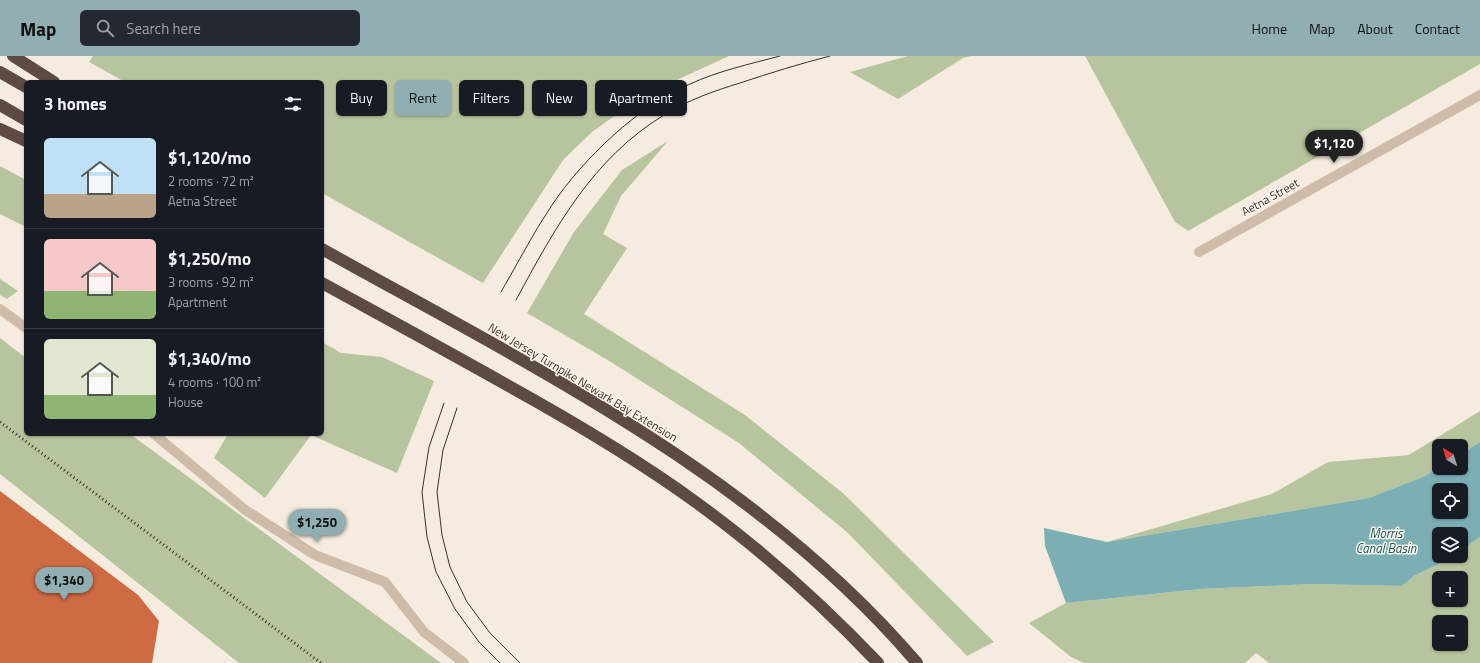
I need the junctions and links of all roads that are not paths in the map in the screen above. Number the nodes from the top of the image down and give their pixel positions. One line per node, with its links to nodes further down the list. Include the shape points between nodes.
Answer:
1 (13, 56): 3 (highway)
2 (0, 72): 4 (highway)
3 (51, 80)
4 (24, 86)
5 (1480, 95): 11 (street, Aetna Street)
6 (0, 105): 7 (highway)
7 (24, 119)
8 (0, 129): 9 (highway)
9 (24, 140)
10 (324, 251): 18 (highway, New Jersey Turnpike Newark Bay Extension, bridge, via 558,380 687,460 728,489 806,553 880,622)
11 (1199, 252)
12 (324, 284): 17 (highway, bridge, via 526,395 696,502 775,564 823,607)
13 (0, 309): 14 (street)
14 (24, 327)
15 (156, 436): 16 (street, via 244,509 315,555 385,582 424,632)
16 (464, 663)
17 (878, 663)
18 (917, 663)

